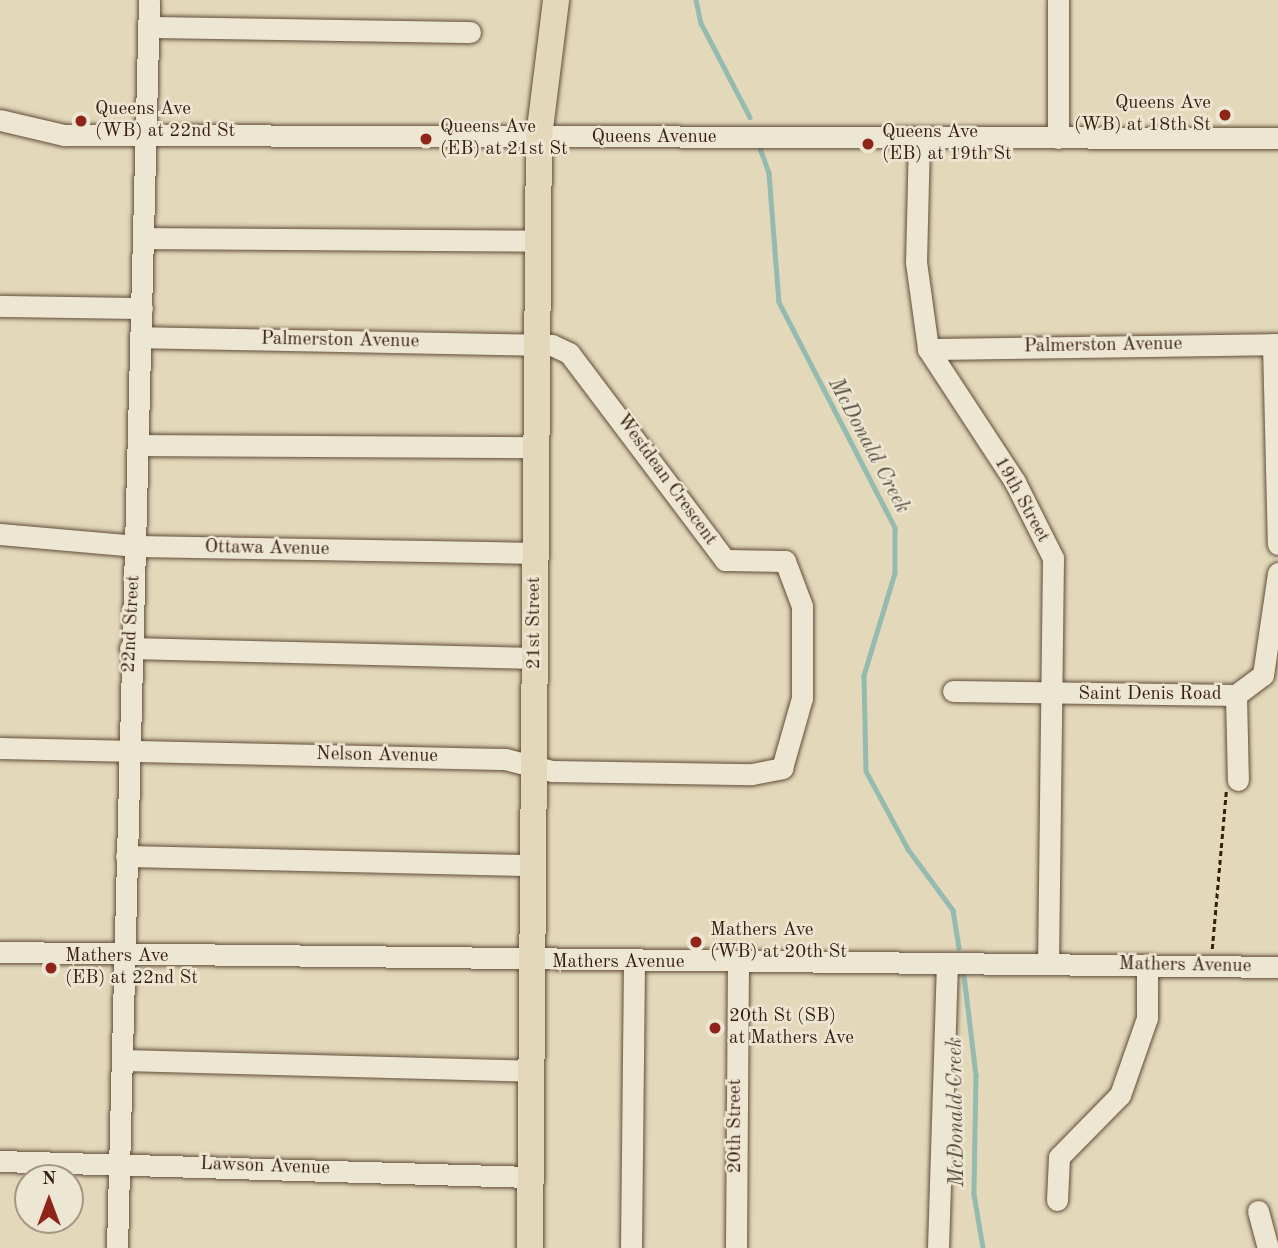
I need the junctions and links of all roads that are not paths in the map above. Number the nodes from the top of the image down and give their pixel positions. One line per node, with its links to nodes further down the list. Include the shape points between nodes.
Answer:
1 (149, 0): 4 (street, 22nd Street)
2 (556, 0): 8 (main road, 21st Street)
3 (1058, 0): 9 (street)
4 (149, 27): 5 (street); 7 (street, 22nd Street)
5 (470, 32)
6 (0, 120): 7 (street, Queens Avenue, via 64,135)
7 (146, 134): 8 (street, Queens Avenue); 12 (street, 22nd Street)
8 (540, 137): 11 (street, Queens Avenue); 13 (main road, 21st Street)
9 (1058, 138): 10 (street, Queens Avenue); 11 (street, Queens Avenue)
10 (1278, 138)
11 (919, 139): 19 (street, 19th Street, via 916,262)
12 (144, 238): 13 (street); 15 (street, 22nd Street)
13 (538, 242): 18 (main road, 21st Street)
14 (0, 306): 15 (street)
15 (142, 308): 16 (street, 22nd Street)
16 (141, 337): 18 (street, Palmerston Avenue); 20 (street, 22nd Street)
17 (1276, 344): 19 (street, Palmerston Avenue); 23 (street)
18 (539, 345): 21 (main road, 21st Street); 35 (street, Westdean Crescent, via 552,345 580,364 725,560 785,561 802,606 802,698 782,768)
19 (928, 349): 30 (street, 19th Street, via 1015,482 1053,558)
20 (139, 445): 21 (street); 24 (street, 22nd Street)
21 (536, 447): 25 (main road, 21st Street)
22 (0, 534): 24 (street, Ottawa Avenue)
23 (1278, 544)
24 (136, 546): 25 (street, Ottawa Avenue); 27 (street, 22nd Street)
25 (535, 554): 28 (main road, 21st Street)
26 (1278, 573): 31 (street, Saint Denis Road, via 1263,675)
27 (130, 648): 28 (street); 33 (street, 22nd Street)
28 (535, 658): 34 (main road, 21st Street)
29 (953, 691): 30 (street)
30 (1053, 695): 31 (street, Saint Denis Road); 45 (street, 19th Street)
31 (1236, 695): 36 (street)
32 (0, 748): 33 (street, Nelson Avenue)
33 (128, 749): 34 (street, Nelson Avenue, via 505,759); 37 (street, 22nd Street)
34 (537, 766): 35 (street, Nelson Avenue, via 552,771); 38 (main road, 21st Street)
35 (752, 774)
36 (1238, 780)
37 (126, 856): 38 (street); 40 (street, 22nd Street)
38 (536, 865): 43 (main road, 21st Street)
39 (0, 952): 40 (street, Mathers Avenue)
40 (126, 956): 43 (street, Mathers Avenue); 48 (street, 22nd Street)
41 (634, 962): 43 (street, Mathers Avenue); 44 (street, Mathers Avenue); 57 (street)
42 (947, 962): 44 (street, Mathers Avenue); 45 (street, Mathers Avenue); 59 (street)
43 (535, 963): 49 (main road, 21st Street)
44 (737, 963): 58 (street, 20th Street)
45 (1048, 964): 46 (street, Mathers Avenue)
46 (1147, 965): 47 (street, Mathers Avenue); 53 (street, via 1147,1018 1120,1095 1059,1157)
47 (1278, 967)
48 (124, 1060): 49 (street); 51 (street, 22nd Street)
49 (531, 1071): 52 (main road, 21st Street)
50 (0, 1161): 51 (street, Lawson Avenue)
51 (120, 1162): 52 (street, Lawson Avenue); 55 (street, 22nd Street)
52 (530, 1177): 56 (main road, 21st Street)
53 (1057, 1200)
54 (1258, 1211): 60 (street)
55 (117, 1248)
56 (530, 1248)
57 (631, 1248)
58 (736, 1248)
59 (938, 1248)
60 (1268, 1248)

